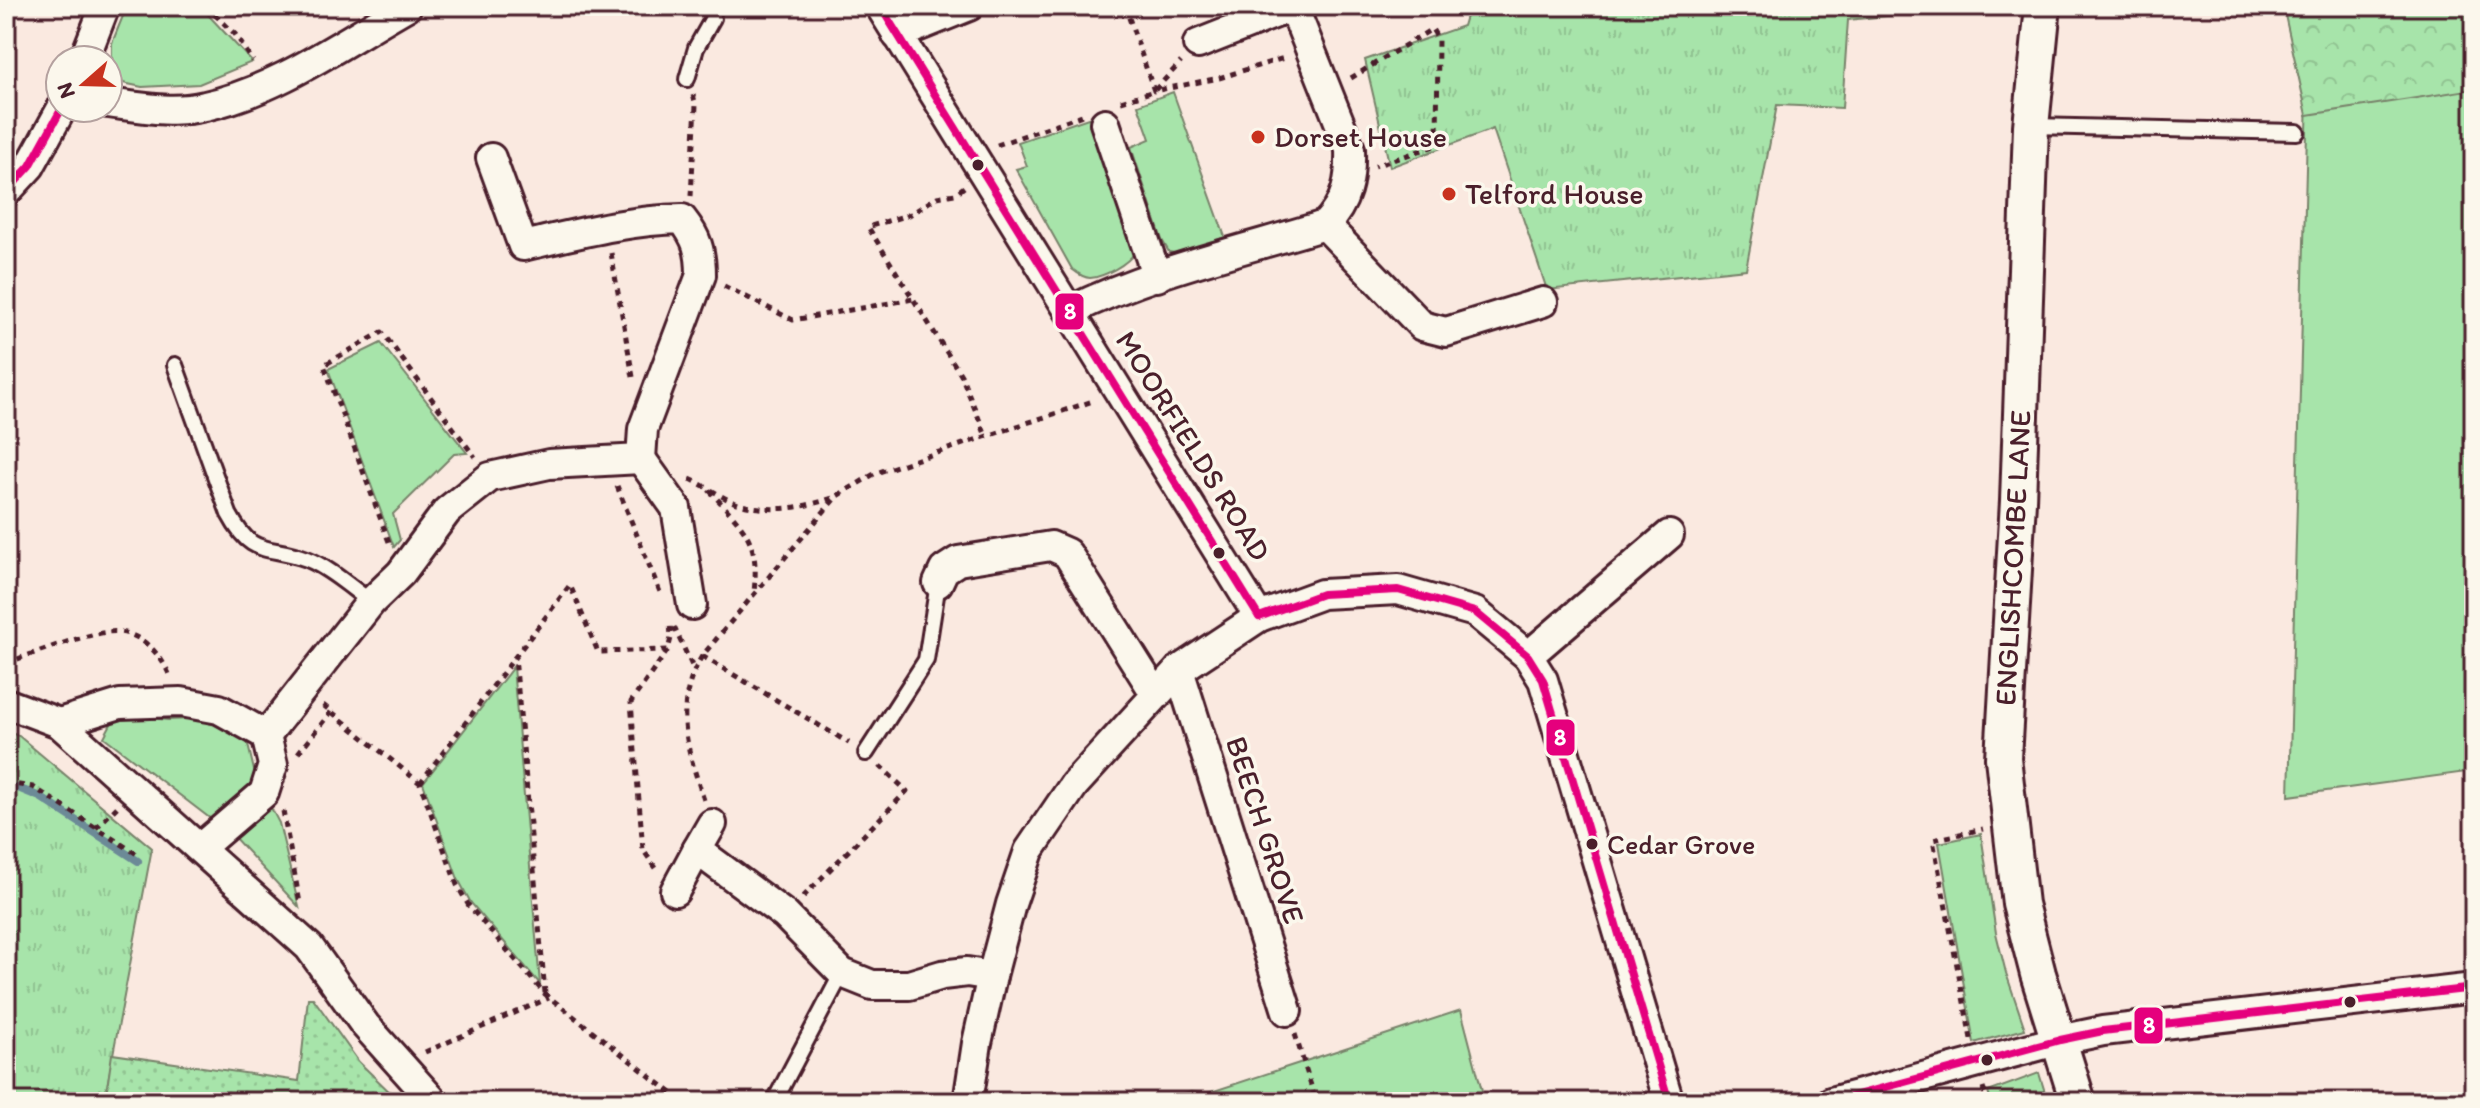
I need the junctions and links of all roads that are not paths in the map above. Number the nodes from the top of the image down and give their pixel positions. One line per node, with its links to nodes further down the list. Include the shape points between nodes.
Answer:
1 (105, 6): 9 (street)
2 (407, 6): 12 (street, via 270,84 204,107)
3 (711, 6): 11 (lane, via 713,18)
4 (880, 6): 8 (street, MOORFIELDS ROAD)
5 (969, 6): 8 (street)
6 (1294, 6): 10 (street); 19 (street, via 1350,149 1346,195)
7 (2043, 6): 15 (street, ENGLISHCOMBE LANE)
8 (897, 35): 22 (street, MOORFIELDS ROAD)
9 (90, 44)
10 (1198, 44)
11 (687, 79)
12 (124, 105)
13 (1106, 112): 20 (street)
14 (53, 124): 18 (street, via 30,166)
15 (2031, 126): 16 (lane); 45 (street, ENGLISHCOMBE LANE, via 2003,758 2020,904)
16 (2297, 132)
17 (491, 158): 24 (street, via 523,246 652,220 682,219 695,236 701,275 643,429)
18 (6, 192)
19 (1325, 225): 20 (street, MOORFIELDS ROAD); 21 (street, via 1422,326 1446,332)
20 (1157, 277): 22 (street, MOORFIELDS ROAD)
21 (1543, 302)
22 (1070, 311): 29 (street, MOORFIELDS ROAD)
23 (175, 365): 27 (lane, via 240,535 266,550 309,560)
24 (641, 459): 27 (street, via 549,464 490,477 447,511 401,573); 28 (street, via 676,508)
25 (1669, 535): 30 (street)
26 (938, 583): 32 (street, via 944,570 958,561 1051,546 1067,553); 36 (lane, via 926,660)
27 (371, 602): 35 (street)
28 (692, 605)
29 (1259, 617): 30 (street, via 1322,594 1398,590 1475,612); 31 (street)
30 (1528, 656): 49 (street, via 1543,680)
31 (1179, 670): 32 (street); 44 (street, BEECH GROVE)
32 (1155, 693): 42 (street, via 1074,785 1029,851)
33 (6, 703): 34 (street)
34 (59, 723): 35 (street, via 120,704 181,702 219,709); 38 (street)
35 (266, 735): 38 (street, via 273,765 264,793)
36 (866, 753)
37 (712, 824): 39 (street)
38 (200, 848): 46 (street, via 309,947 365,1025)
39 (697, 850): 40 (street); 41 (street, via 785,915)
40 (675, 891)
41 (842, 973): 42 (street, via 872,985 909,985 967,972); 47 (lane)
42 (992, 976): 48 (street)
43 (2474, 988): 45 (street)
44 (1287, 1011)
45 (2060, 1040): 50 (street); 51 (street, ENGLISHCOMBE LANE)
46 (434, 1102)
47 (774, 1102)
48 (968, 1102)
49 (1669, 1102)
50 (1831, 1102)
51 (2078, 1102)

